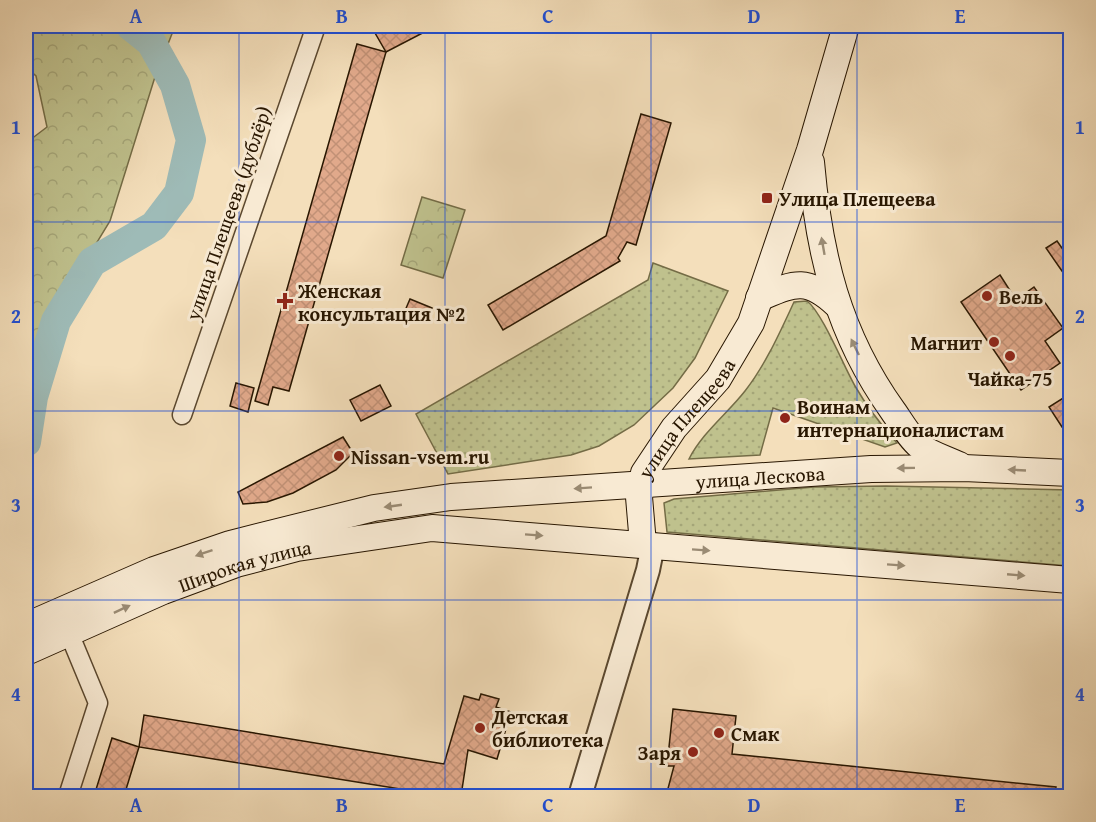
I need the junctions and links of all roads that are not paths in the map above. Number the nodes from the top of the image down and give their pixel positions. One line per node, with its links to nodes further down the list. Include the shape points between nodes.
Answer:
1 (316, 26): 6 (street, улица Плещеева (дублёр))
2 (846, 26): 3 (main road, улица Плещеева)
3 (810, 150): 4 (main road, улица Плещеева); 5 (main road, улица Плещеева, one-way to 3, via 817,216)
4 (759, 298): 5 (main road, улица Плещеева, via 798,284 817,288); 9 (main road, улица Плещеева, via 751,323 732,357 718,379 674,428)
5 (836, 304): 7 (main road, улица Плещеева, one-way to 5, via 920,447 877,389)
6 (182, 416)
7 (964, 468): 8 (main road, улица Лескова, one-way to 7); 9 (main road, улица Лескова, one-way to 9, via 871,469)
8 (1071, 473)
9 (641, 484): 10 (main road, улица Лескова, one-way to 10); 11 (main road, улица Плещеева, via 639,497)
10 (451, 497): 13 (main road, Широкая улица, one-way to 13, via 374,508 230,544 154,570)
11 (648, 544): 12 (main road, one-way to 12); 14 (main road, Широкая улица, one-way to 11, via 174,587 236,564 297,548 421,529); 17 (street, via 648,570)
12 (1071, 580)
13 (26, 626)
14 (69, 633): 15 (main road, Широкая улица); 16 (street, via 98,703)
15 (26, 652)
16 (68, 796)
17 (580, 796)

